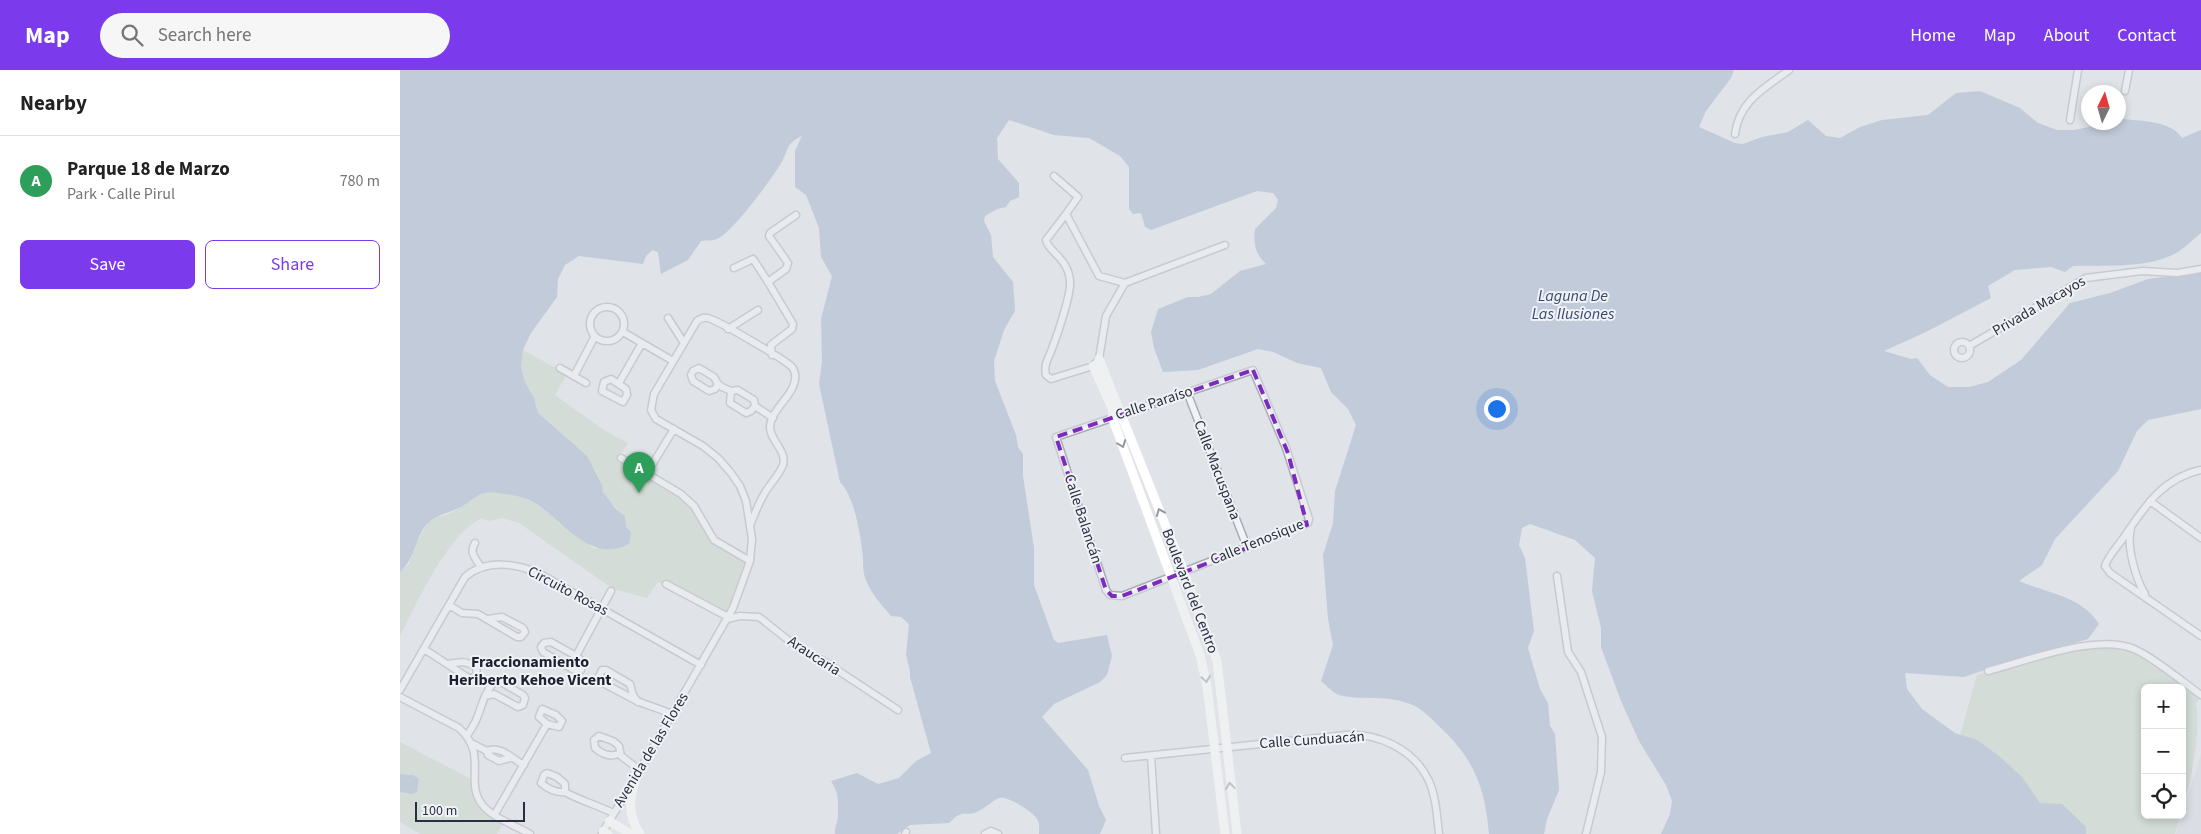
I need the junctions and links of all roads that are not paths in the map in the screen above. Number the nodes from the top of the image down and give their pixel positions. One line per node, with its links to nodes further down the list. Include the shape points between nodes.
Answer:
1 (1789, 70): 6 (street, via 1744,107)
2 (2078, 70): 5 (street)
3 (2129, 70): 4 (street)
4 (2126, 86)
5 (2070, 120)
6 (1735, 134)
7 (1054, 176): 8 (street, via 1078,197)
8 (1066, 214): 14 (street, via 1099,276); 25 (street, via 1046,240 1063,259 1070,283 1044,370 1051,378)
9 (796, 215): 13 (street, via 770,233 788,265)
10 (1225, 244): 14 (street)
11 (734, 268): 13 (street, via 753,258)
12 (2201, 269): 22 (street, Privada Macayos, via 2142,271 2086,278)
13 (768, 282): 23 (street, via 793,324 792,329 772,345)
14 (1125, 283): 25 (street, via 1106,316)
15 (758, 310): 17 (street)
16 (668, 318): 21 (street)
17 (728, 329): 21 (street, via 701,318); 23 (street)
18 (623, 332): 19 (street, via 612,340 604,341); 19 (street, via 625,324 620,312 611,307 601,308 593,313 590,320); 20 (street)
19 (595, 336): 27 (street)
20 (642, 343): 24 (street); 29 (street)
21 (684, 343): 24 (street)
22 (1969, 346)
23 (772, 355): 37 (street, via 792,368 795,374 794,384)
24 (673, 361): 38 (street, via 654,394 651,410 656,419)
25 (1096, 362): 33 (street, Boulevard del Centro)
26 (560, 368): 27 (street)
27 (574, 376): 28 (street)
28 (586, 383)
29 (619, 383)
30 (720, 386): 30 (street, via 714,377 699,368 693,371 693,382 709,391); 31 (street)
31 (730, 391): 34 (street, via 738,390 754,400); 34 (street, via 730,403 746,413)
32 (1187, 392): 35 (street, Calle Paraíso); 44 (street, Calle Paraíso, via 1253,370 1286,448); 49 (street, Calle Macuspana)
33 (1114, 402): 35 (street, Boulevard del Centro); 36 (street, Boulevard del Centro)
34 (755, 406): 37 (street)
35 (1122, 414): 36 (street, Calle Paraíso); 52 (street, Boulevard del Centro, one-way to 35)
36 (1112, 417): 39 (street, Calle Paraíso); 54 (street, Boulevard del Centro, one-way to 54)
37 (773, 418): 45 (street, via 771,433 783,462)
38 (674, 429): 42 (street); 45 (street, via 703,446 725,465 740,486)
39 (1056, 437): 57 (street, Calle Balancán, via 1106,590)
40 (621, 458): 42 (street)
41 (2201, 470): 43 (street, via 2171,481)
42 (647, 473): 50 (street, via 694,506 716,542)
43 (2150, 501): 46 (street); 47 (street)
44 (1308, 516): 49 (street, Calle Tenosique, via 1306,526)
45 (751, 523): 50 (street, Avenida de las Flores)
46 (2132, 526): 58 (street, via 2132,554 2140,585); 58 (street, via 2106,562 2106,568)
47 (2201, 538)
48 (475, 543): 51 (street, via 472,554)
49 (1247, 547): 52 (street, Calle Tenosique)
50 (750, 561): 61 (street, Avenida de las Flores)
51 (481, 567): 59 (street, via 465,577); 60 (street, Circuito Rosas, via 506,565 525,568)
52 (1184, 572): 54 (street, Calle Tenosique); 79 (street, Boulevard del Centro, via 1218,665)
53 (1556, 576): 101 (street, via 1568,652 1581,672 1602,737 1599,786)
54 (1172, 577): 57 (street, Calle Tenosique); 80 (street, Boulevard del Centro, one-way to 80, via 1204,668)
55 (666, 584): 61 (street)
56 (611, 591): 60 (street)
57 (1116, 596)
58 (2148, 598): 63 (street)
59 (449, 605): 62 (street, via 462,613 476,613); 64 (street)
60 (602, 609): 65 (street); 67 (street, Circuito Rosas)
61 (727, 618): 67 (street, Avenida de las Flores); 74 (street, Araucaria, via 759,617 802,652 822,660)
62 (488, 619): 62 (street, via 517,637 525,632 499,616 494,620)
63 (2201, 636)
64 (424, 649): 66 (street); 69 (street)
65 (576, 656): 65 (street, via 584,664 579,671 543,652 541,647 551,642)
66 (448, 664)
67 (701, 665): 75 (street, Avenida de las Flores)
68 (1988, 671): 70 (street, via 2081,646 2114,644 2139,651)
69 (400, 690)
70 (2201, 695)
71 (400, 696): 77 (street, via 459,728)
72 (485, 696): 72 (street, via 492,683 501,682 523,695 524,700 518,708 494,694); 77 (street)
73 (638, 702): 73 (street, via 600,680 602,670 630,684); 75 (street)
74 (898, 710)
75 (673, 715): 87 (street, Avenida de las Flores)
76 (547, 724): 86 (street)
77 (467, 736): 78 (street)
78 (473, 744): 81 (street); 89 (street, via 478,799)
79 (1225, 747): 80 (street, Calle Cunduacán); 99 (street, Boulevard del Centro, one-way to 79); 100 (street, Calle Cunduacán, via 1364,734 1380,738 1405,753 1426,776 1434,797)
80 (1214, 749): 83 (street, Calle Cunduacán); 98 (street, Boulevard del Centro)
81 (487, 751): 84 (street, via 500,750); 84 (street, via 499,761)
82 (620, 753): 87 (street)
83 (1150, 756): 85 (street, Calle Cunduacán); 97 (street)
84 (510, 758): 86 (street)
85 (1125, 758)
86 (524, 765): 89 (street)
87 (640, 771): 90 (street, Avenida de las Flores); 94 (street, via 633,784 630,802)
88 (565, 792): 90 (street, via 598,805)
89 (494, 814): 92 (street)
90 (611, 817): 91 (street, Avenida de las Flores); 93 (street)
91 (604, 833)
92 (530, 834)
93 (631, 834)
94 (640, 834)
95 (985, 834): 96 (street, via 991,831)
96 (998, 834)
97 (1156, 834)
98 (1225, 834)
99 (1237, 834)
100 (1439, 834)
101 (1586, 834)

